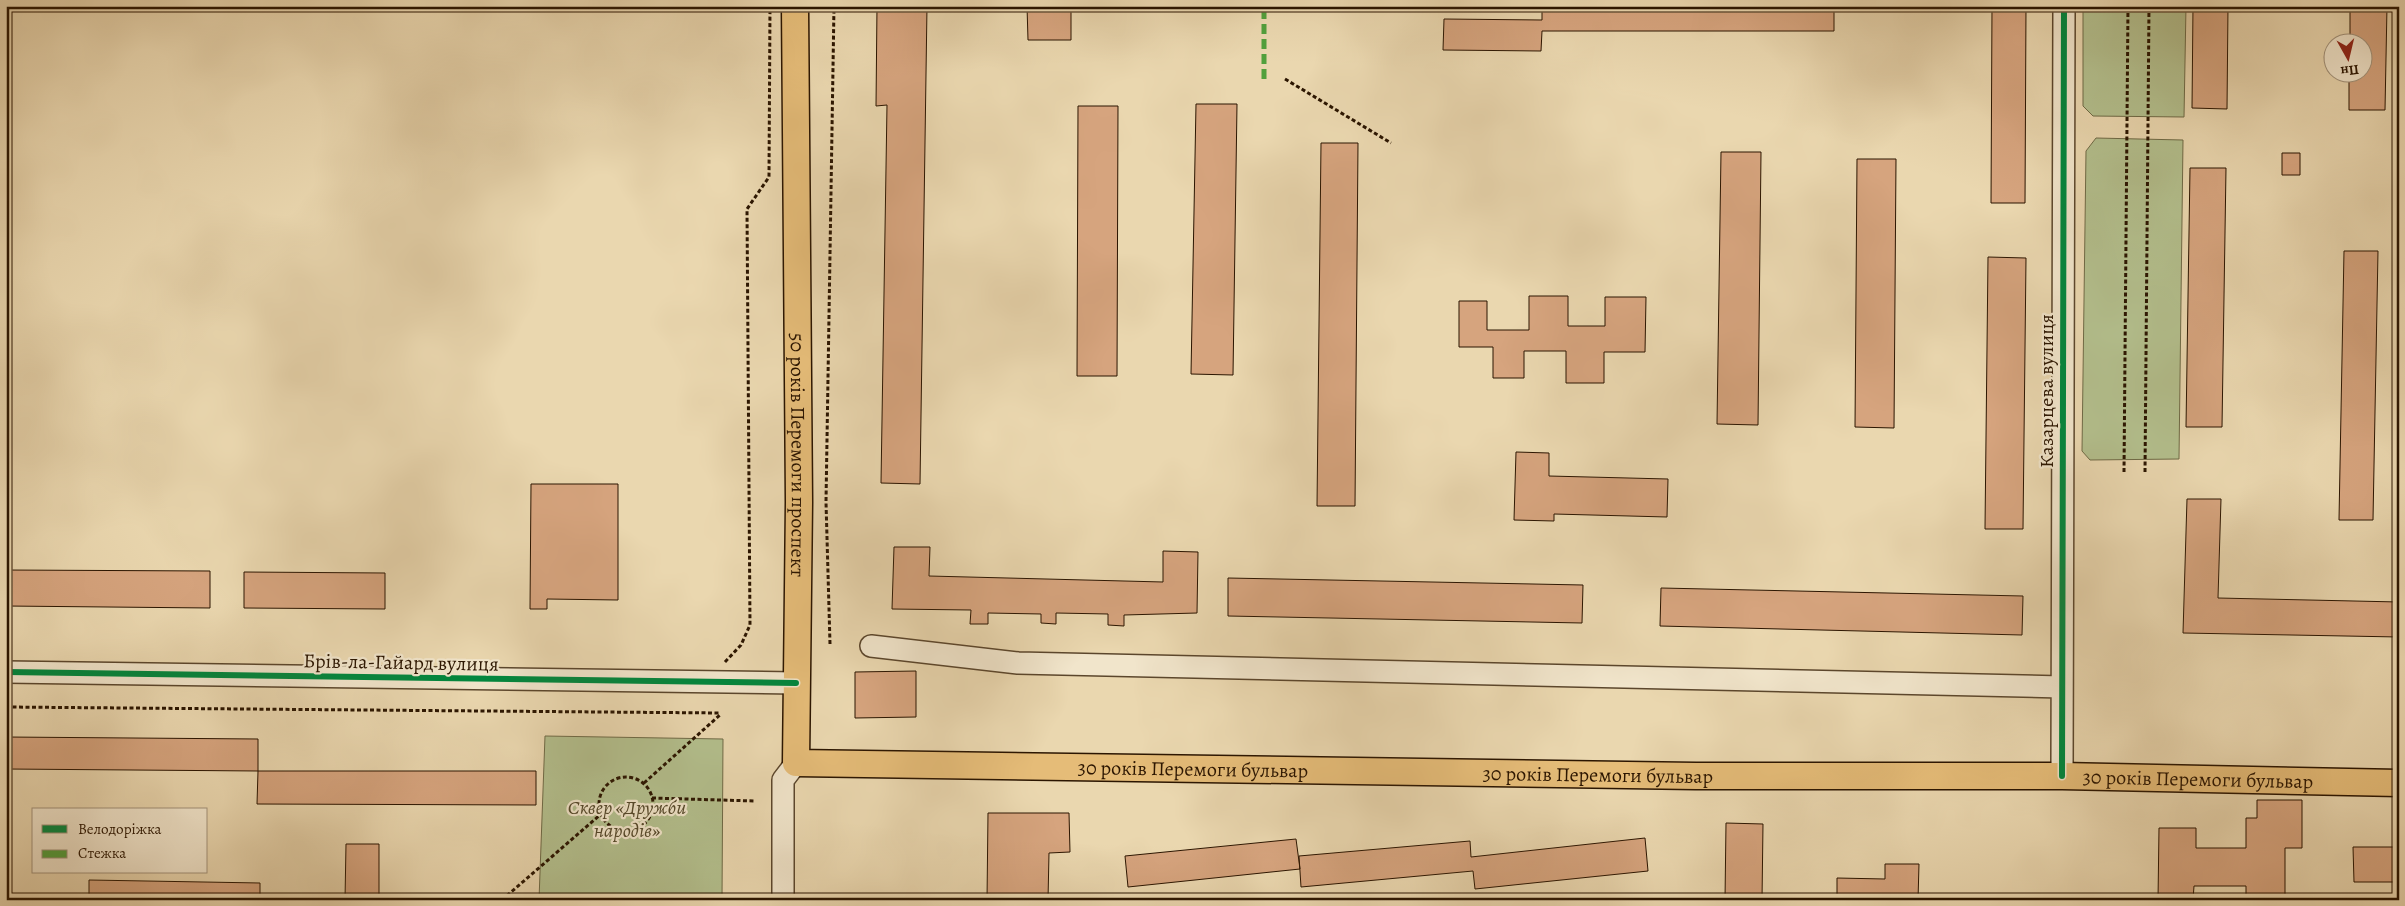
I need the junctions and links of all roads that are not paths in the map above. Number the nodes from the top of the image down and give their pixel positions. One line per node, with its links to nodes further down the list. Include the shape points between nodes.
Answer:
1 (795, 6): 5 (main road, 50 років Перемоги проспект, via 799,492)
2 (2064, 6): 6 (street, Казарцева вулиця)
3 (871, 646): 6 (street, via 1018,663)
4 (6, 672): 5 (street, Брів-ла-Гайард вулиця)
5 (796, 683): 7 (main road, 50 років Перемоги проспект)
6 (2062, 687): 8 (street, Казарцева вулиця)
7 (796, 763): 8 (main road, 30 років Перемоги бульвар, via 1696,776); 10 (street, via 783,780)
8 (2062, 776): 9 (main road, 30 років Перемоги бульвар)
9 (2399, 783)
10 (783, 900)

